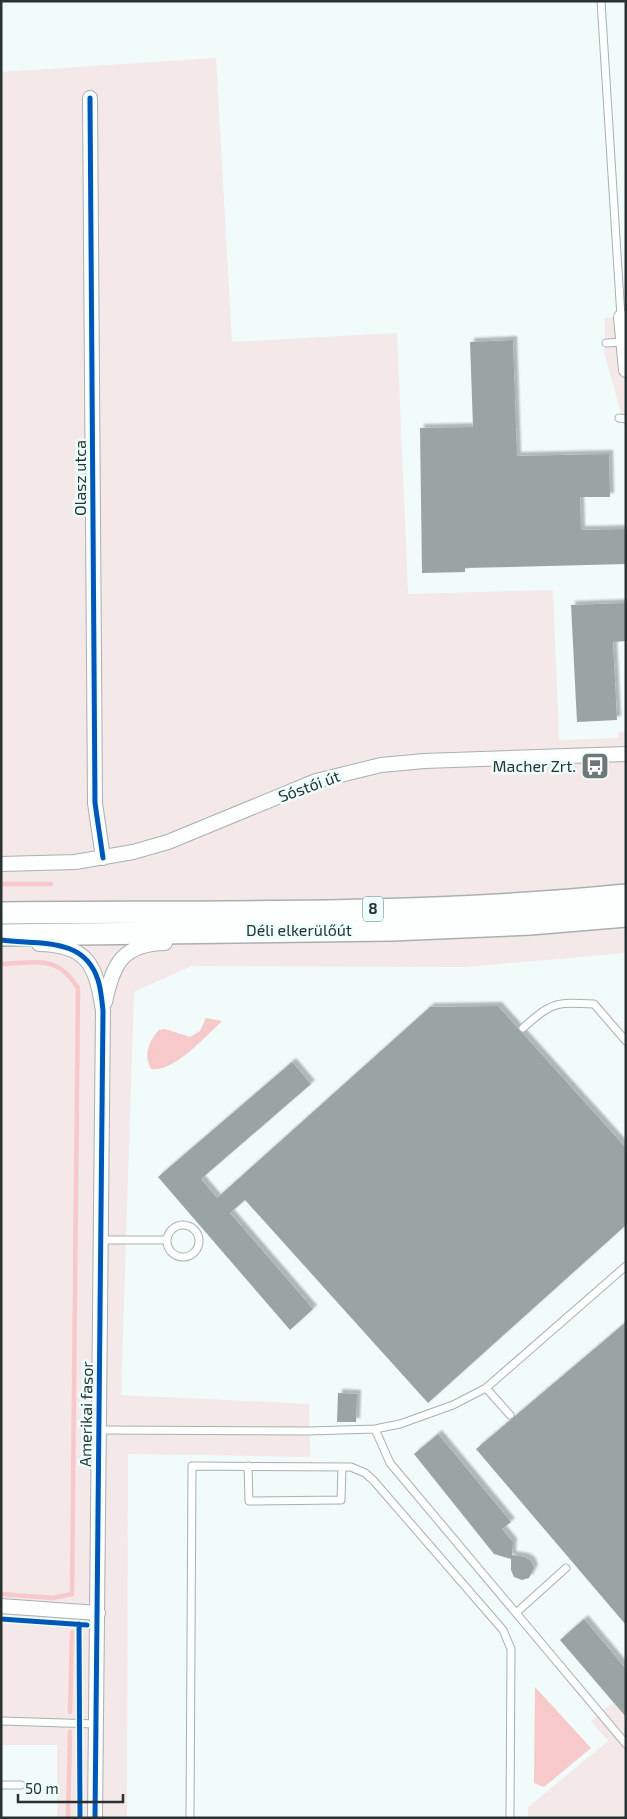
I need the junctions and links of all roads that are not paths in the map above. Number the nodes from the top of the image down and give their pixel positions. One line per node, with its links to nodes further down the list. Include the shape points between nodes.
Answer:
1 (601, 1): 3 (lane)
2 (90, 98): 8 (street, Olasz utca, via 95,803)
3 (621, 317): 4 (street)
4 (623, 342): 5 (lane); 6 (street)
5 (606, 343)
6 (626, 370)
7 (626, 754): 8 (street, Sóstói út, via 381,764 316,781 168,842)
8 (103, 858): 9 (street, Sóstói út, via 48,864)
9 (1, 864)
10 (626, 895): 11 (main road, Déli elkerülőút / 8, via 559,902 393,908)
11 (1, 913)
12 (626, 916): 13 (main road, Déli elkerülőút / 8, via 392,930)
13 (254, 930): 14 (main road, Déli elkerülőút / 8); 16 (street, via 193,942 137,946 120,959 115,968)
14 (1, 935)
15 (1, 940): 16 (street, via 53,944 77,950 92,966)
16 (103, 1010): 19 (street, Amerikai fasor)
17 (523, 1028): 18 (lane, via 555,1004 594,1004)
18 (626, 1041)
19 (102, 1240): 20 (lane); 24 (street, Amerikai fasor)
20 (166, 1240): 20 (lane, via 170,1230 185,1225 195,1230 198,1245 188,1256 178,1256 169,1250)
21 (626, 1266): 22 (lane)
22 (486, 1388): 23 (lane); 25 (lane, via 422,1417)
23 (510, 1415)
24 (98, 1430): 25 (lane); 31 (street, Amerikai fasor)
25 (376, 1430): 30 (lane, via 390,1463)
26 (248, 1466): 27 (lane); 27 (lane, via 249,1501 341,1500); 38 (lane, via 192,1466)
27 (342, 1467): 39 (lane, via 358,1469 373,1480 508,1638 511,1649)
28 (566, 1568): 30 (lane)
29 (1, 1606): 31 (street)
30 (517, 1612): 34 (lane)
31 (98, 1613): 33 (street, Amerikai fasor)
32 (1, 1721): 33 (lane)
33 (96, 1724): 37 (street, Amerikai fasor)
34 (626, 1744)
35 (1, 1784): 36 (lane)
36 (21, 1785)
37 (95, 1818)
38 (190, 1818)
39 (510, 1818)

